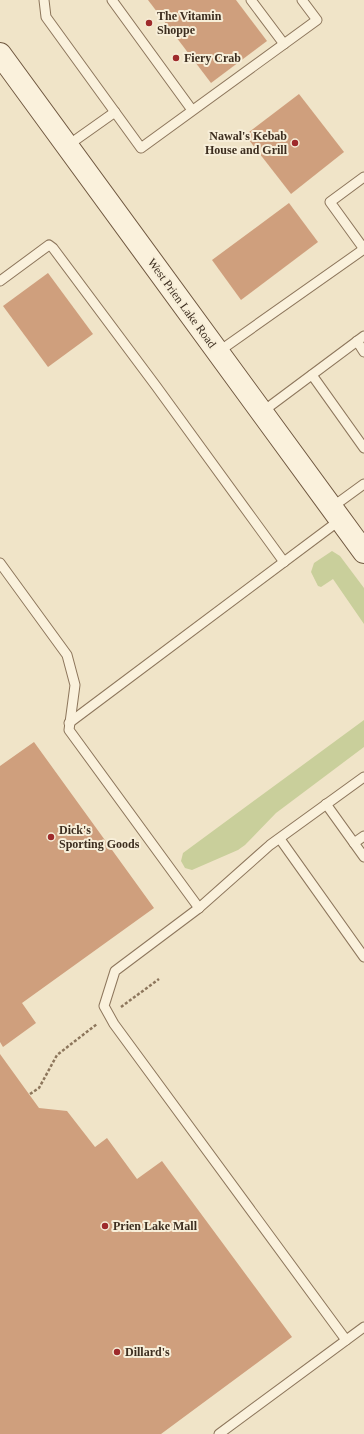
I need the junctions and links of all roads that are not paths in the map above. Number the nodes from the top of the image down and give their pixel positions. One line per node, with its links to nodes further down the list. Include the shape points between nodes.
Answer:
1 (44, 0): 8 (lane, via 46,17)
2 (112, 0): 7 (lane)
3 (251, 0): 5 (lane)
4 (302, 0): 5 (lane, via 316,20)
5 (284, 44): 7 (lane)
6 (0, 54): 9 (street, West Prien Lake Road)
7 (192, 110): 8 (lane, via 141,148)
8 (115, 112): 9 (lane)
9 (67, 146): 14 (street, West Prien Lake Road)
10 (364, 177): 11 (lane, via 330,202)
11 (364, 249): 14 (lane)
12 (0, 281): 22 (lane, via 49,245 53,248)
13 (360, 339): 15 (lane); 16 (lane)
14 (218, 352): 17 (street, West Prien Lake Road)
15 (364, 352)
16 (312, 375): 17 (lane); 18 (lane)
17 (262, 412): 20 (street, West Prien Lake Road)
18 (364, 448)
19 (364, 484): 20 (lane)
20 (336, 514): 21 (street, West Prien Lake Road); 22 (lane)
21 (364, 551)
22 (284, 562): 24 (lane)
23 (0, 563): 24 (lane, via 67,655 75,684)
24 (69, 723): 31 (lane, via 69,730)
25 (364, 777): 26 (lane)
26 (326, 804): 28 (lane); 29 (lane)
27 (364, 836): 29 (lane)
28 (280, 838): 31 (lane); 32 (lane)
29 (354, 843): 30 (lane)
30 (364, 857)
31 (198, 908): 34 (lane, via 115,971 104,1006 126,1041)
32 (364, 957)
33 (364, 1327): 34 (lane)
34 (346, 1340): 35 (lane)
35 (219, 1434)

